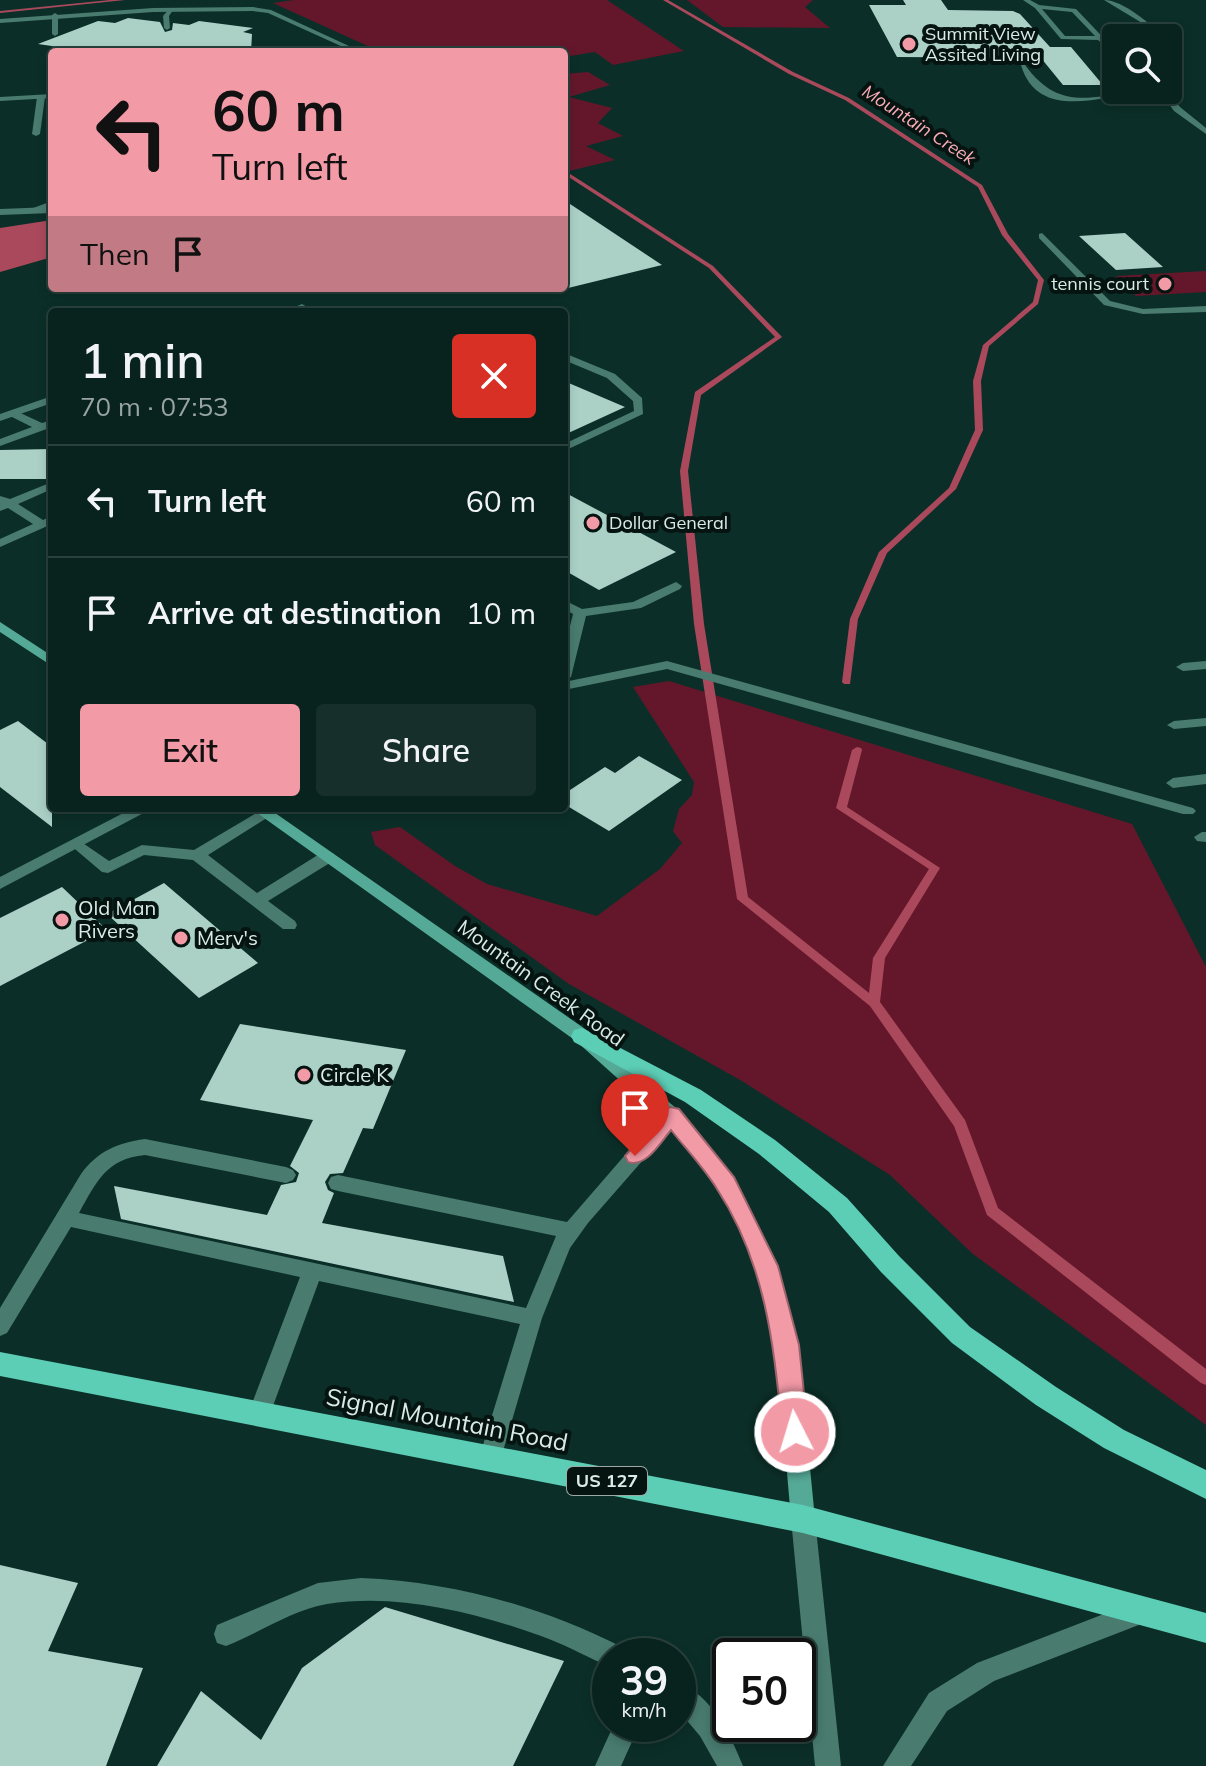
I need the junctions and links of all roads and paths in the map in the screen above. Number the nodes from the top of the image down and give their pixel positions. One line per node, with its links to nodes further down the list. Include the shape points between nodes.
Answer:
1 (1026, 0): 3 (street)
2 (1107, 0): 9 (street)
3 (1038, 9): 5 (street); 10 (street); 13 (street, via 1074,10)
4 (170, 10): 6 (street); 11 (street); 15 (street, via 269,11)
5 (1028, 13)
6 (55, 15): 7 (street); 12 (street)
7 (0, 21)
8 (1037, 22): 10 (street)
9 (1146, 24)
10 (1052, 25): 13 (street, via 1063,38)
11 (167, 28)
12 (55, 34)
13 (1099, 38): 14 (street)
14 (1102, 41)
15 (350, 48)
16 (1023, 66): 17 (street, via 1053,96)
17 (1102, 95)
18 (48, 96): 19 (street)
19 (41, 97): 20 (street); 23 (street)
20 (0, 99)
21 (1173, 104): 22 (street)
22 (1206, 132)
23 (36, 134)
24 (48, 205): 25 (street)
25 (32, 210): 26 (street); 27 (street)
26 (48, 210)
27 (0, 212)
28 (1042, 236): 29 (street, via 1107,303 1153,313)
29 (1206, 309)
30 (568, 358): 35 (street, via 611,376 638,400 639,412)
31 (48, 400): 32 (street)
32 (6, 415): 33 (street)
33 (47, 425): 34 (street)
34 (0, 443)
35 (568, 446)
36 (48, 486): 37 (street)
37 (3, 503): 38 (street)
38 (47, 522): 39 (street)
39 (0, 543)
40 (676, 586): 42 (street, via 636,605)
41 (568, 606): 42 (street)
42 (580, 613): 45 (street)
43 (0, 626): 44 (main road)
44 (48, 659)
45 (568, 661)
46 (1206, 665): 47 (street)
47 (1183, 667)
48 (568, 685): 53 (street, via 667,665)
49 (1206, 722): 50 (street)
50 (1174, 725)
51 (1206, 779): 52 (street)
52 (1173, 783)
53 (1188, 811)
54 (137, 812): 57 (street)
55 (261, 812): 58 (street)
56 (263, 812): 59 (main road, Mountain Creek Road)
57 (77, 844): 58 (street, via 108,868 142,850); 60 (street)
58 (197, 855): 61 (street)
59 (327, 857): 61 (street); 63 (main road, Mountain Creek Road)
60 (0, 884)
61 (257, 900): 62 (street)
62 (289, 925)
63 (582, 1036): 64 (main road, Mountain Creek Road); 75 (main road, via 693,1096 767,1147 838,1205 961,1335 1114,1439)
64 (671, 1115): 68 (street); 76 (main road, Mountain Creek Road, via 726,1183 767,1266 787,1345)
65 (286, 1175): 67 (street, via 130,1147 100,1161)
66 (338, 1183): 68 (street)
67 (66, 1218): 69 (street); 71 (street)
68 (572, 1231): 70 (street)
69 (312, 1272): 70 (street); 73 (street)
70 (532, 1318): 74 (street)
71 (0, 1327)
72 (0, 1364): 73 (main road, Signal Mountain Road / US 127)
73 (259, 1414): 74 (main road, Signal Mountain Road / US 127)
74 (490, 1458): 76 (main road, Signal Mountain Road / US 127)
75 (1206, 1485)
76 (803, 1519): 77 (main road, Signal Mountain Road / US 127); 85 (street)
77 (1143, 1611): 78 (main road, Signal Mountain Road / US 127); 86 (street, via 986,1672 938,1702)
78 (1206, 1628)
79 (226, 1634): 80 (street, via 327,1592 395,1591 494,1609)
80 (592, 1645)
81 (696, 1710): 84 (street)
82 (619, 1742): 83 (street)
83 (608, 1766)
84 (730, 1766)
85 (828, 1766)
86 (896, 1766)

